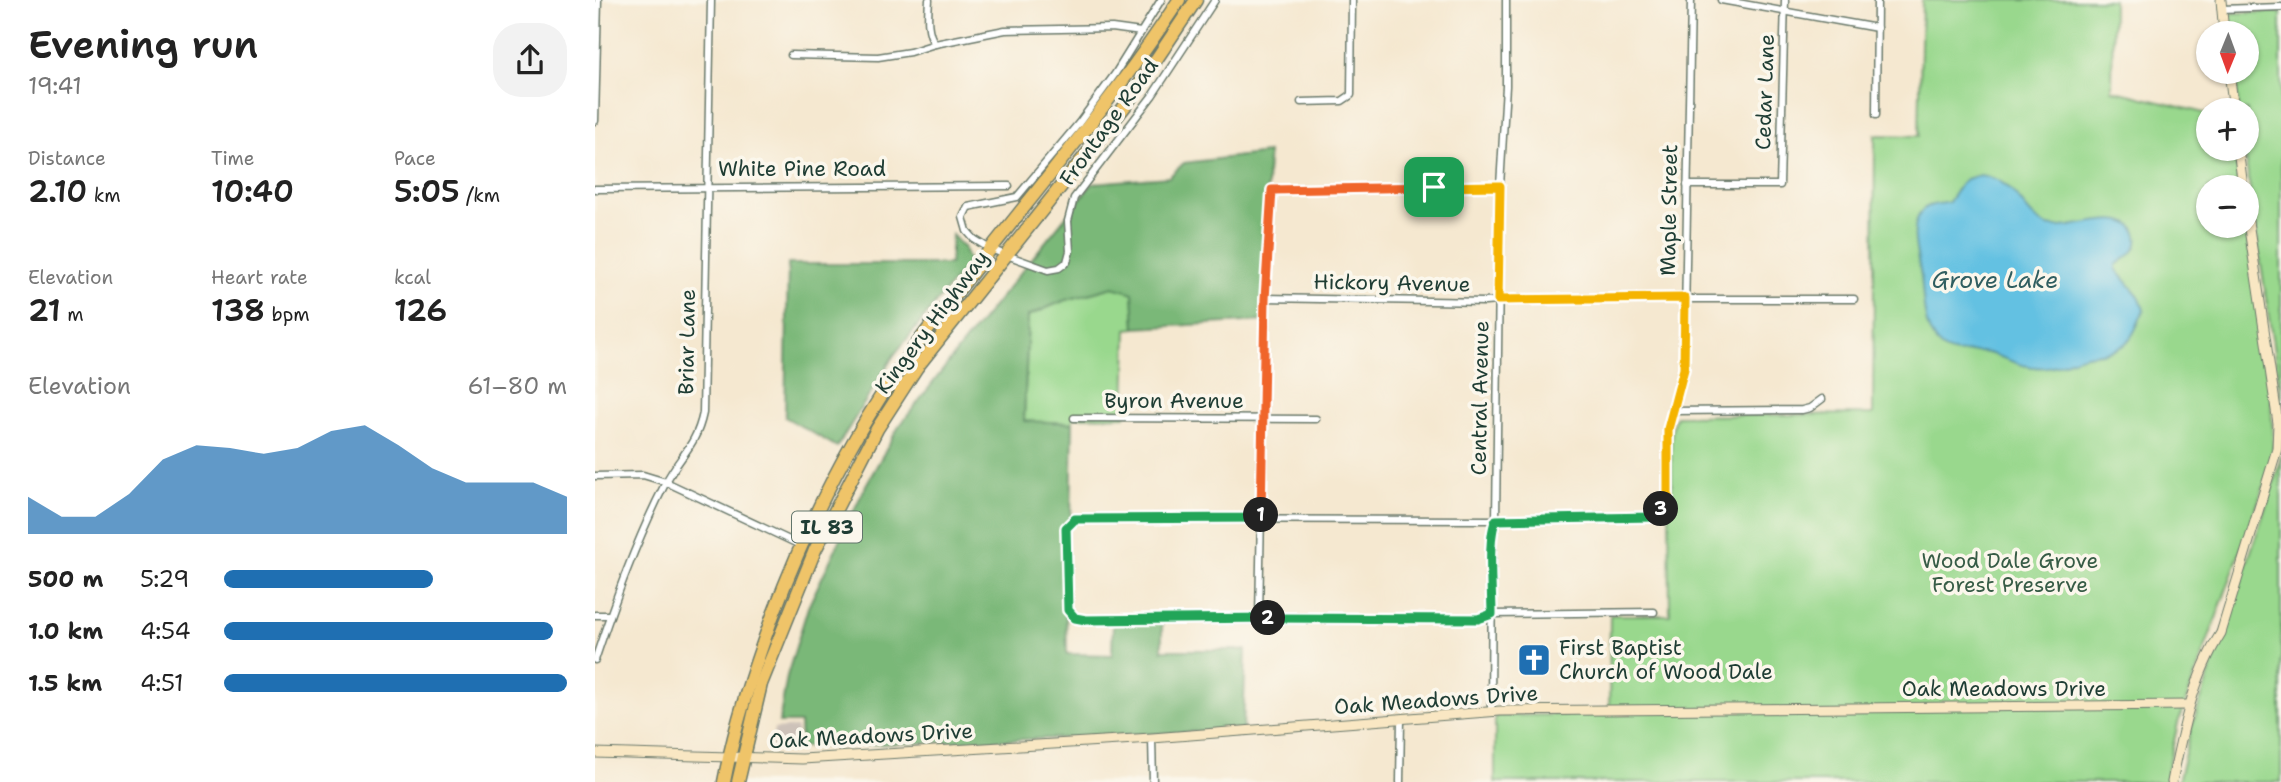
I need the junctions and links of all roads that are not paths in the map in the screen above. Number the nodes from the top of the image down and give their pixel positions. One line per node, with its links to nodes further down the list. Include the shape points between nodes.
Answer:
1 (598, 0): 23 (street)
2 (711, 0): 27 (street, Briar Lane)
3 (929, 0): 19 (street, via 928,24)
4 (1161, 0): 18 (street, Frontage Road)
5 (1179, 0): 30 (highway, Kingery Highway / IL 83, via 1089,128)
6 (1196, 0): 31 (highway, Kingery Highway / IL 83, via 1125,106)
7 (1215, 0): 31 (street, Frontage Road, via 1152,96 1074,198 1067,262 1048,270)
8 (1352, 0): 21 (street, via 1351,95 1342,101)
9 (1506, 0): 26 (street, Central Avenue)
10 (1691, 0): 24 (street, Maple Street)
11 (1721, 0): 16 (street)
12 (1786, 0): 16 (street, Cedar Lane)
13 (1877, 0): 17 (street)
14 (2221, 4): 15 (street)
15 (2281, 7)
16 (1785, 12): 17 (street); 24 (street, Cedar Lane, via 1780,185)
17 (1877, 28): 22 (street)
18 (1141, 32): 19 (street, via 1112,28 1005,30); 30 (street, Frontage Road, via 1079,123 1017,197 968,207 963,218 967,230)
19 (935, 44): 20 (street, via 878,57)
20 (791, 55)
21 (1301, 102)
22 (1876, 115)
23 (595, 121)
24 (1687, 185): 32 (street, Maple Street)
25 (1009, 186): 27 (street, White Pine Road)
26 (1500, 186): 33 (street, via 1272,190); 35 (street, Central Avenue)
27 (706, 188): 28 (street, White Pine Road); 42 (street, Briar Lane, via 703,413 692,445)
28 (595, 189)
29 (2250, 238): 52 (street, via 2278,423 2277,450 2247,552)
30 (990, 249): 31 (street, Frontage Road); 45 (highway, Kingery Highway / IL 83, via 904,363 853,441)
31 (1005, 256): 58 (highway, Kingery Highway / IL 83, via 917,367 877,429 815,550 761,684)
32 (1685, 298): 34 (street, Hickory Avenue); 35 (street, Hickory Avenue); 37 (street, Maple Street, via 1684,369)
33 (1265, 299): 35 (street, Hickory Avenue); 39 (street)
34 (1854, 299)
35 (1498, 300): 44 (street, Central Avenue)
36 (1822, 399): 37 (street, via 1803,410)
37 (1672, 411): 44 (street, Maple Street, via 1667,432 1668,502 1653,517)
38 (1074, 418): 39 (street, Byron Avenue)
39 (1263, 418): 40 (street, Byron Avenue); 43 (street)
40 (1316, 419)
41 (595, 476): 42 (street, via 643,475)
42 (666, 482): 45 (street); 49 (street, Briar Lane)
43 (1261, 518): 44 (street); 50 (street); 50 (street, via 1075,519 1066,528 1068,610 1075,618)
44 (1496, 520): 47 (street, Central Avenue)
45 (800, 545): 57 (highway, Kingery Highway / IL 83, via 750,678)
46 (1654, 612): 47 (street)
47 (1492, 614): 50 (street, via 1478,619); 53 (street, Central Avenue)
48 (595, 615): 49 (street)
49 (610, 615): 51 (street, Briar Lane)
50 (1259, 618)
51 (595, 660)
52 (2189, 705): 53 (street, Oak Meadows Drive); 63 (street)
53 (1491, 712): 54 (street, Oak Meadows Drive)
54 (1401, 720): 55 (street, Oak Meadows Drive); 62 (street)
55 (1152, 738): 58 (street, Oak Meadows Drive, via 817,758); 61 (street)
56 (595, 753): 57 (street, Oak Meadows Drive)
57 (728, 757): 58 (street, Oak Meadows Drive); 59 (highway, Kingery Highway / IL 83)
58 (743, 758): 60 (highway, Kingery Highway / IL 83)
59 (724, 782)
60 (738, 782)
61 (1153, 782)
62 (1400, 782)
63 (2172, 782)

